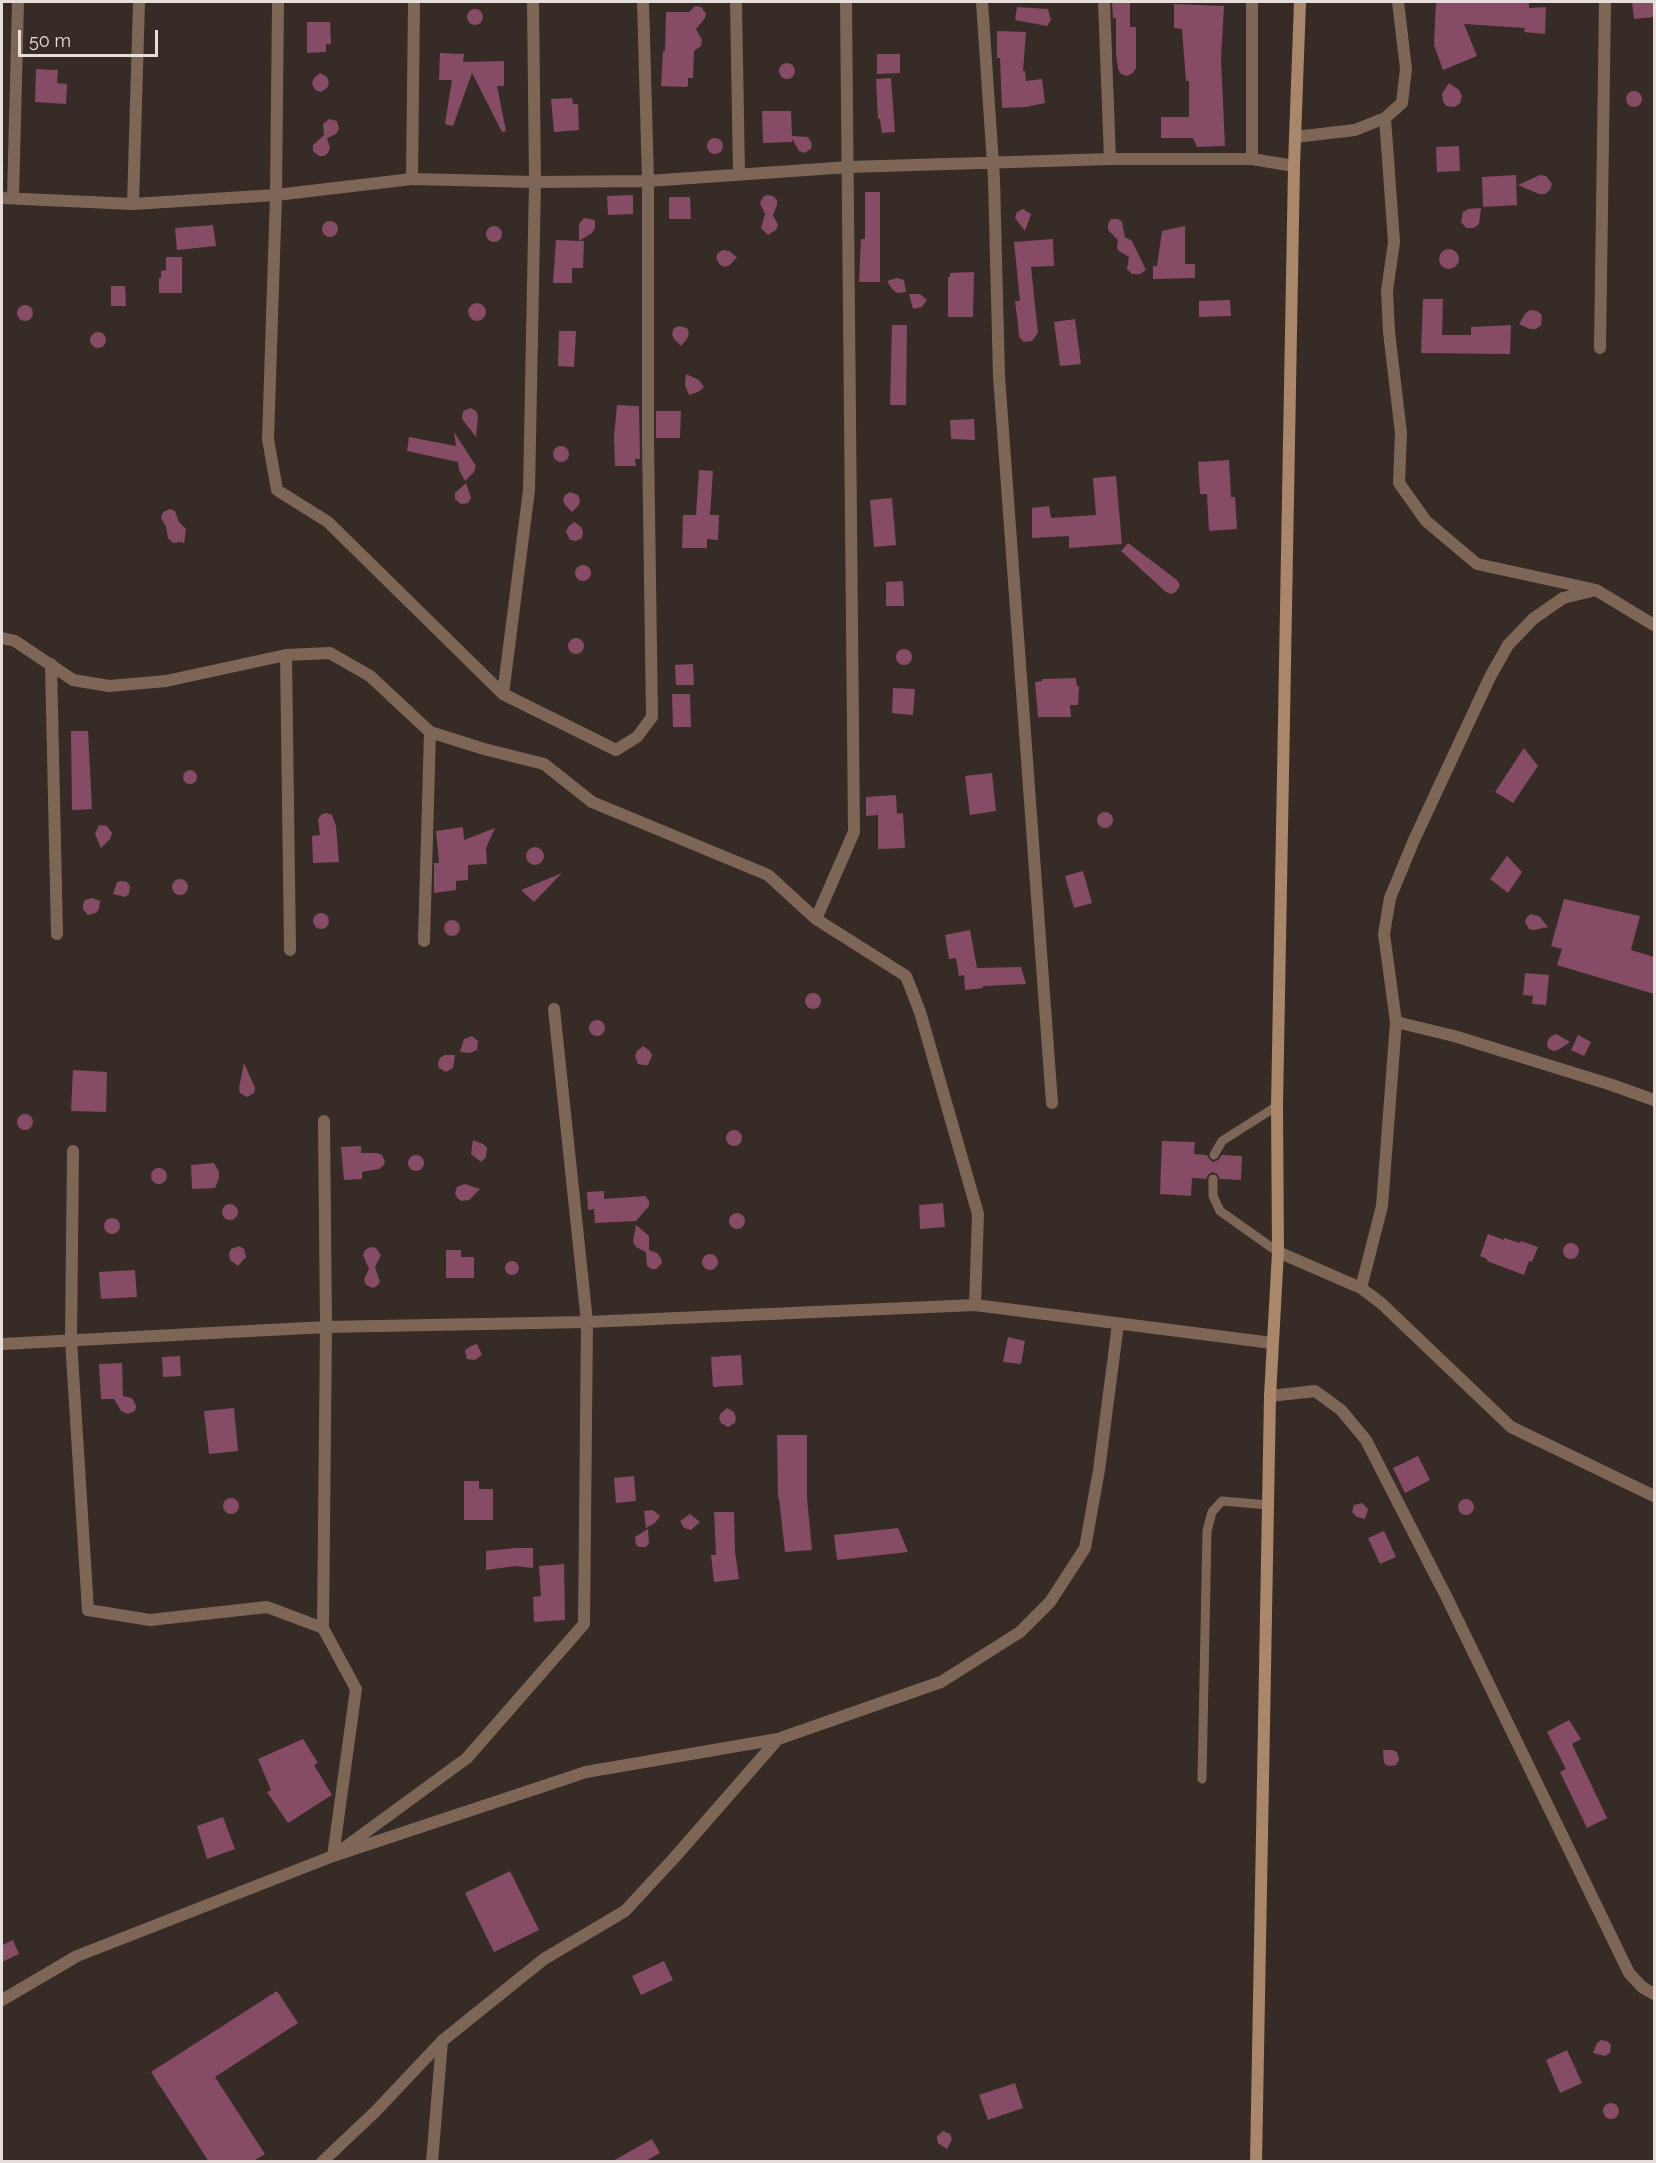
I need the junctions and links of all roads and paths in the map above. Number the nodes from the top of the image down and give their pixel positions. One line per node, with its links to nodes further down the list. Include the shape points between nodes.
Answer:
1 (18, 2): 27 (street)
2 (139, 2): 28 (street)
3 (278, 2): 26 (street)
4 (414, 2): 23 (street)
5 (533, 2): 25 (street)
6 (643, 2): 24 (street)
7 (736, 2): 22 (street)
8 (846, 2): 21 (street)
9 (982, 2): 19 (street)
10 (1104, 2): 17 (street)
11 (1252, 2): 18 (street)
12 (1300, 2): 16 (main road)
13 (1398, 2): 15 (street, via 1406,69 1402,103)
14 (1605, 2): 29 (street)
15 (1385, 118): 16 (street, via 1355,130); 30 (street, via 1394,242 1387,291 1401,433 1399,483 1426,521 1477,564)
16 (1295, 137): 20 (main road)
17 (1110, 159): 18 (street); 19 (street)
18 (1252, 159): 20 (street)
19 (993, 164): 21 (street); 44 (street, via 999,376)
20 (1294, 166): 45 (main road)
21 (849, 167): 22 (street); 37 (street, via 854,832)
22 (739, 174): 24 (street)
23 (412, 179): 25 (street); 26 (street)
24 (648, 181): 25 (street); 35 (street, via 652,717 638,737 616,750)
25 (535, 182): 35 (street, via 529,490)
26 (276, 195): 28 (street); 35 (street, via 268,439 277,490 328,522)
27 (7, 198): 28 (street)
28 (133, 204)
29 (1600, 348)
30 (1596, 590): 31 (street); 42 (street, via 1563,598 1533,619 1508,645 1434,796 1390,898 1384,934)
31 (1654, 625)
32 (2, 638): 34 (street, via 15,641)
33 (286, 655): 34 (street, via 166,681 117,686 73,680); 36 (street, via 330,654 370,676); 40 (street)
34 (51, 664): 38 (street)
35 (503, 694)
36 (430, 732): 37 (street, via 544,764 591,802 768,876); 39 (street)
37 (816, 919): 52 (street, via 906,976 978,1214)
38 (57, 934)
39 (424, 941)
40 (290, 950)
41 (554, 1009): 53 (street)
42 (1396, 1022): 43 (street, via 1454,1036); 51 (street, via 1382,1206)
43 (1654, 1100)
44 (1052, 1103)
45 (1277, 1106): 48 (lane, via 1222,1141); 50 (main road)
46 (324, 1121): 55 (street)
47 (73, 1151): 56 (street)
48 (1214, 1155)
49 (1213, 1179): 50 (lane, via 1213,1196 1220,1211)
50 (1278, 1251): 51 (street); 57 (main road)
51 (1361, 1288): 60 (street, via 1510,1427)
52 (975, 1305): 53 (street); 54 (street)
53 (586, 1322): 55 (street); 65 (street, via 584,1624 467,1758)
54 (1118, 1324): 57 (street); 63 (street, via 1085,1548 1050,1602 1020,1632 941,1682)
55 (326, 1327): 56 (street); 62 (street)
56 (71, 1340): 58 (street); 62 (street, via 88,1610 150,1620 267,1607)
57 (1272, 1343): 59 (main road)
58 (2, 1344)
59 (1270, 1396): 61 (main road); 66 (street, via 1315,1391 1341,1410 1366,1440 1629,1973)
60 (1654, 1496)
61 (1268, 1505): 64 (lane, via 1222,1501 1212,1512 1207,1531); 71 (main road)
62 (323, 1628): 65 (street, via 356,1689)
63 (778, 1739): 65 (street, via 586,1772); 68 (street, via 625,1911 544,1959)
64 (1202, 1779)
65 (333, 1856): 67 (street, via 77,1956)
66 (1654, 1994)
67 (2, 2000)
68 (442, 2041): 69 (street); 70 (street)
69 (322, 2162)
70 (432, 2162)
71 (1256, 2162)

